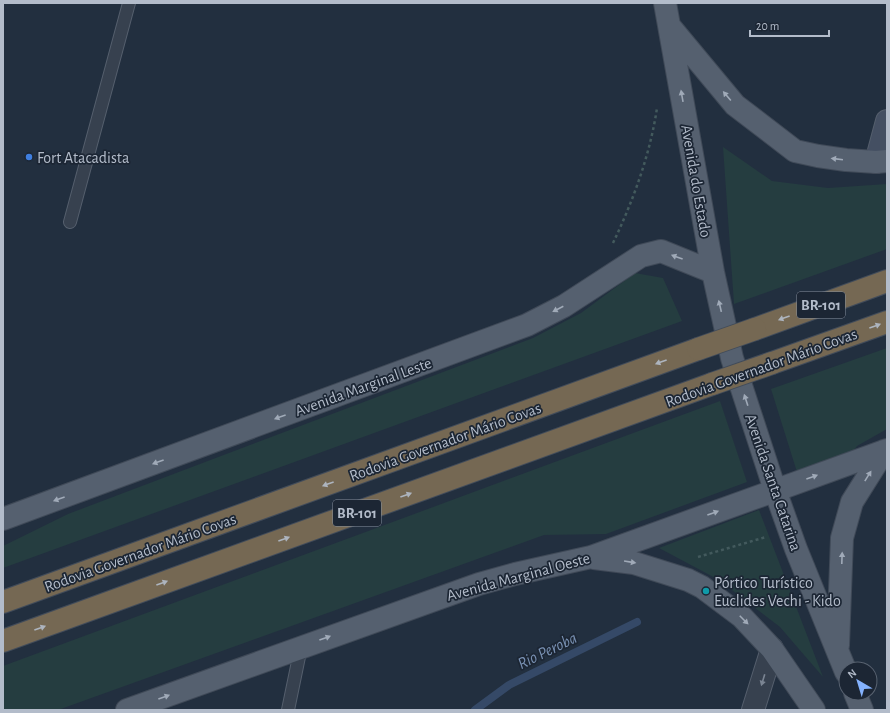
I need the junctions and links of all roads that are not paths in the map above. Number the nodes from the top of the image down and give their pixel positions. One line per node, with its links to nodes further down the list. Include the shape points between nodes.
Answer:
1 (129, 3): 7 (lane)
2 (665, 3): 4 (main road, Avenida do Estado)
3 (676, 3): 4 (street)
4 (670, 27): 6 (main road, one-way to 4, via 818,156 795,151 735,105); 8 (main road, Avenida do Estado, one-way to 4)
5 (887, 121): 6 (street)
6 (881, 162)
7 (70, 222)
8 (713, 272): 11 (main road, Avenida do Estado, one-way to 8); 14 (main road, Avenida Marginal Leste, one-way to 14, via 661,252 641,256 564,306 527,325)
9 (887, 281): 16 (highway, Rodovia Governador Mário Covas / BR-101, one-way to 16, bridge)
10 (887, 322): 17 (highway, Rodovia Governador Mário Covas / BR-101, one-way to 10, bridge)
11 (732, 358): 13 (main road, Avenida Santa Catarina, one-way to 11)
12 (886, 450): 13 (main road, Avenida Marginal Oeste, one-way to 12); 21 (main road, one-way to 12, via 842,538 852,502)
13 (775, 490): 15 (main road, Avenida Marginal Oeste, one-way to 13); 20 (main road, Avenida Santa Catarina)
14 (3, 519)
15 (591, 557): 18 (main road, Avenida Marginal Oeste, one-way to 15, via 479,584); 19 (main road, one-way to 19, via 634,563 698,585 742,617)
16 (3, 602)
17 (3, 641)
18 (301, 647): 22 (main road, Avenida Marginal Oeste, one-way to 18); 23 (lane)
19 (772, 649): 24 (street, one-way to 24); 25 (main road)
20 (842, 661)
21 (842, 661)
22 (127, 710)
23 (288, 710)
24 (753, 710)
25 (814, 710)

